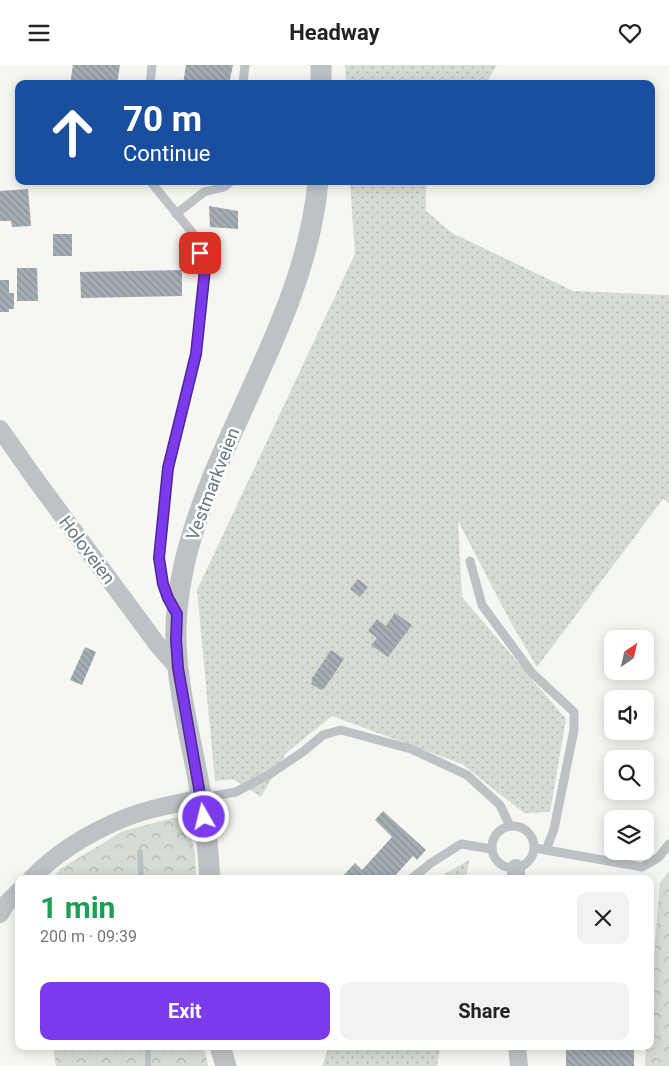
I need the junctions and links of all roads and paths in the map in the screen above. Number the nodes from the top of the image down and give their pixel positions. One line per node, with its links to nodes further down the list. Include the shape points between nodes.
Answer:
1 (152, 65): 4 (lane)
2 (245, 65): 5 (lane)
3 (321, 65): 6 (street)
4 (150, 80)
5 (243, 80)
6 (321, 80)
7 (153, 185): 10 (lane)
8 (226, 185): 10 (lane, via 204,192)
9 (317, 185): 13 (street, Vestmarkveien, via 302,264 289,302 211,479 195,524)
10 (176, 214): 13 (lane, via 195,236 205,269 196,354 168,468 159,558 163,584)
11 (0, 429): 14 (street, Holoveien, via 151,636)
12 (470, 561): 20 (lane, via 482,605 532,673 574,712 574,730 554,829)
13 (177, 614): 14 (street, Vestmarkveien)
14 (178, 668): 15 (street, Vestmarkveien)
15 (202, 798): 16 (lane, via 236,792 276,769 323,735 340,730 410,749 467,775 500,805); 22 (street, via 121,819 74,844); 23 (street, Vestmarkveien)
16 (510, 826): 18 (lane, via 522,828 531,836); 19 (lane, via 501,830)
17 (669, 845): 20 (lane, via 659,857 642,867)
18 (535, 848): 20 (lane); 21 (lane, via 526,865)
19 (492, 849): 21 (lane, via 496,859); 24 (lane, via 461,844)
20 (546, 850)
21 (516, 873)
22 (35, 875)
23 (210, 875)
24 (416, 875)
25 (15, 895): 26 (street)
26 (0, 914)
27 (221, 1050): 29 (street)
28 (517, 1050): 30 (street)
29 (226, 1066)
30 (519, 1066)

